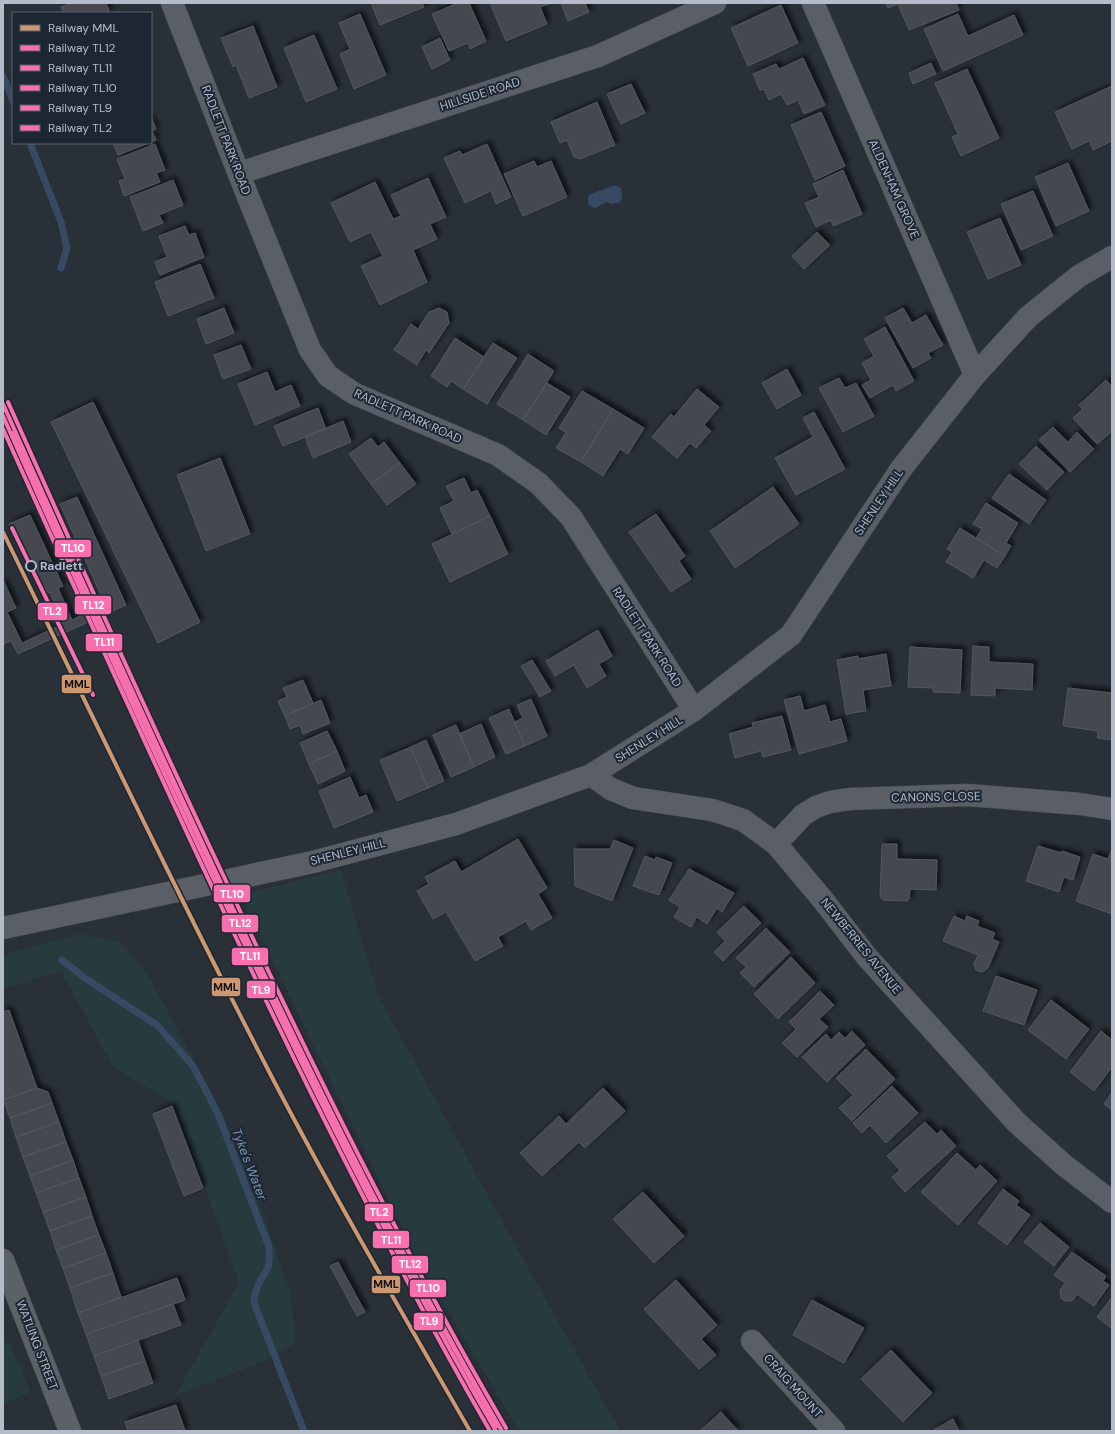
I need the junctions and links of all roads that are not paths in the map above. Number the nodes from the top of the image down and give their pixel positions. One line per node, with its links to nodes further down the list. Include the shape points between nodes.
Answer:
1 (172, 3): 4 (street, RADLETT PARK ROAD)
2 (715, 3): 4 (street, HILLSIDE ROAD, via 598,56)
3 (813, 3): 6 (street, ALDENHAM GROVE)
4 (240, 173): 7 (street, RADLETT PARK ROAD, via 310,350 328,376 355,394 498,455 538,483 571,518)
5 (1112, 256): 6 (street, SHENLEY HILL, via 1079,276 1028,317)
6 (975, 375): 7 (street, SHENLEY HILL, via 900,469 791,635)
7 (694, 710): 8 (street, SHENLEY HILL)
8 (591, 775): 10 (street, NEWBERRIES AVENUE, via 611,789 634,798 712,810 743,820); 11 (street, SHENLEY HILL, via 456,824 313,862)
9 (1112, 808): 10 (street, CANONS CLOSE, via 967,795 850,799 816,807 803,815)
10 (776, 844): 12 (street, NEWBERRIES AVENUE, via 867,957 1017,1123 1064,1165)
11 (3, 928)
12 (1112, 1202)
13 (3, 1260): 15 (main road, WATLING STREET)
14 (752, 1341): 16 (street, CRAIG MOUNT)
15 (70, 1431)
16 (834, 1431)

